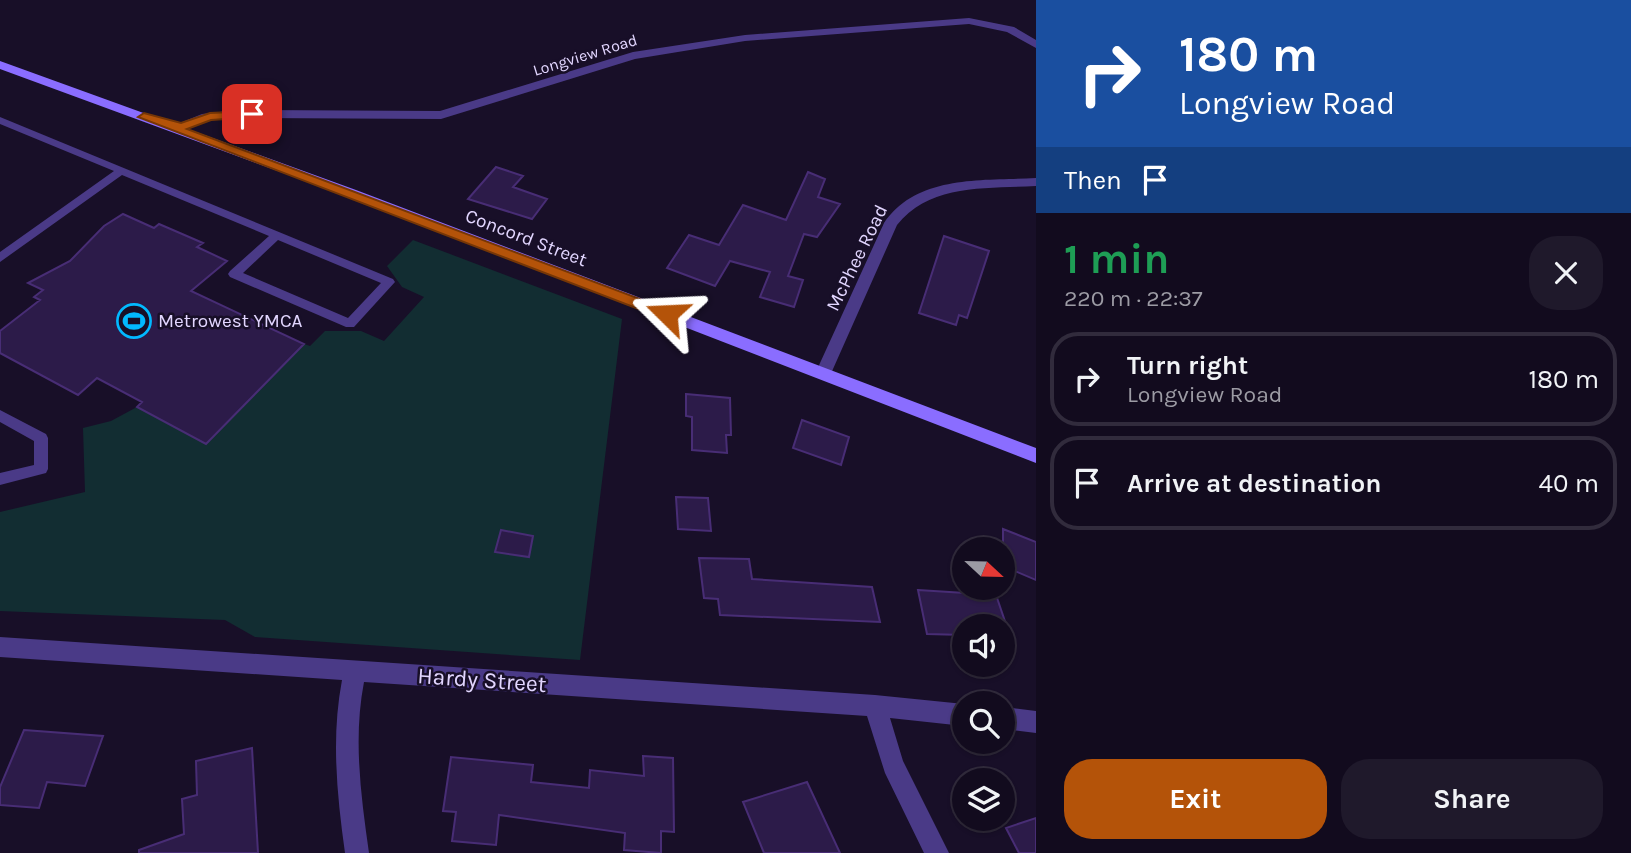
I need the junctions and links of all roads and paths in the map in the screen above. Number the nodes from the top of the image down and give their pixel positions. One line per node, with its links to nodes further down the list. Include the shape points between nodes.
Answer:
1 (1036, 46): 3 (street, Longview Road, via 1010,29 969,20 719,41 653,52 441,115 236,114 202,118 181,127)
2 (3, 66): 3 (main road, Concord Street)
3 (144, 117): 9 (main road, Concord Street)
4 (0, 120): 5 (lane)
5 (121, 171): 7 (lane); 8 (lane)
6 (1036, 182): 9 (street, McPhee Road, via 953,189 907,202 891,223)
7 (275, 236): 7 (lane, via 234,274 350,324 389,282)
8 (0, 258)
9 (823, 374): 11 (main road, Concord Street)
10 (0, 415): 12 (lane, via 41,438 41,469)
11 (1036, 456)
12 (0, 479)
13 (0, 647): 14 (street, Hardy Street)
14 (355, 671): 15 (street, Hardy Street); 19 (street, via 348,702 345,769)
15 (876, 706): 16 (street, Hardy Street); 20 (street, via 893,765)
16 (952, 714)
17 (1015, 720): 18 (street)
18 (1036, 722)
19 (357, 853)
20 (937, 853)

